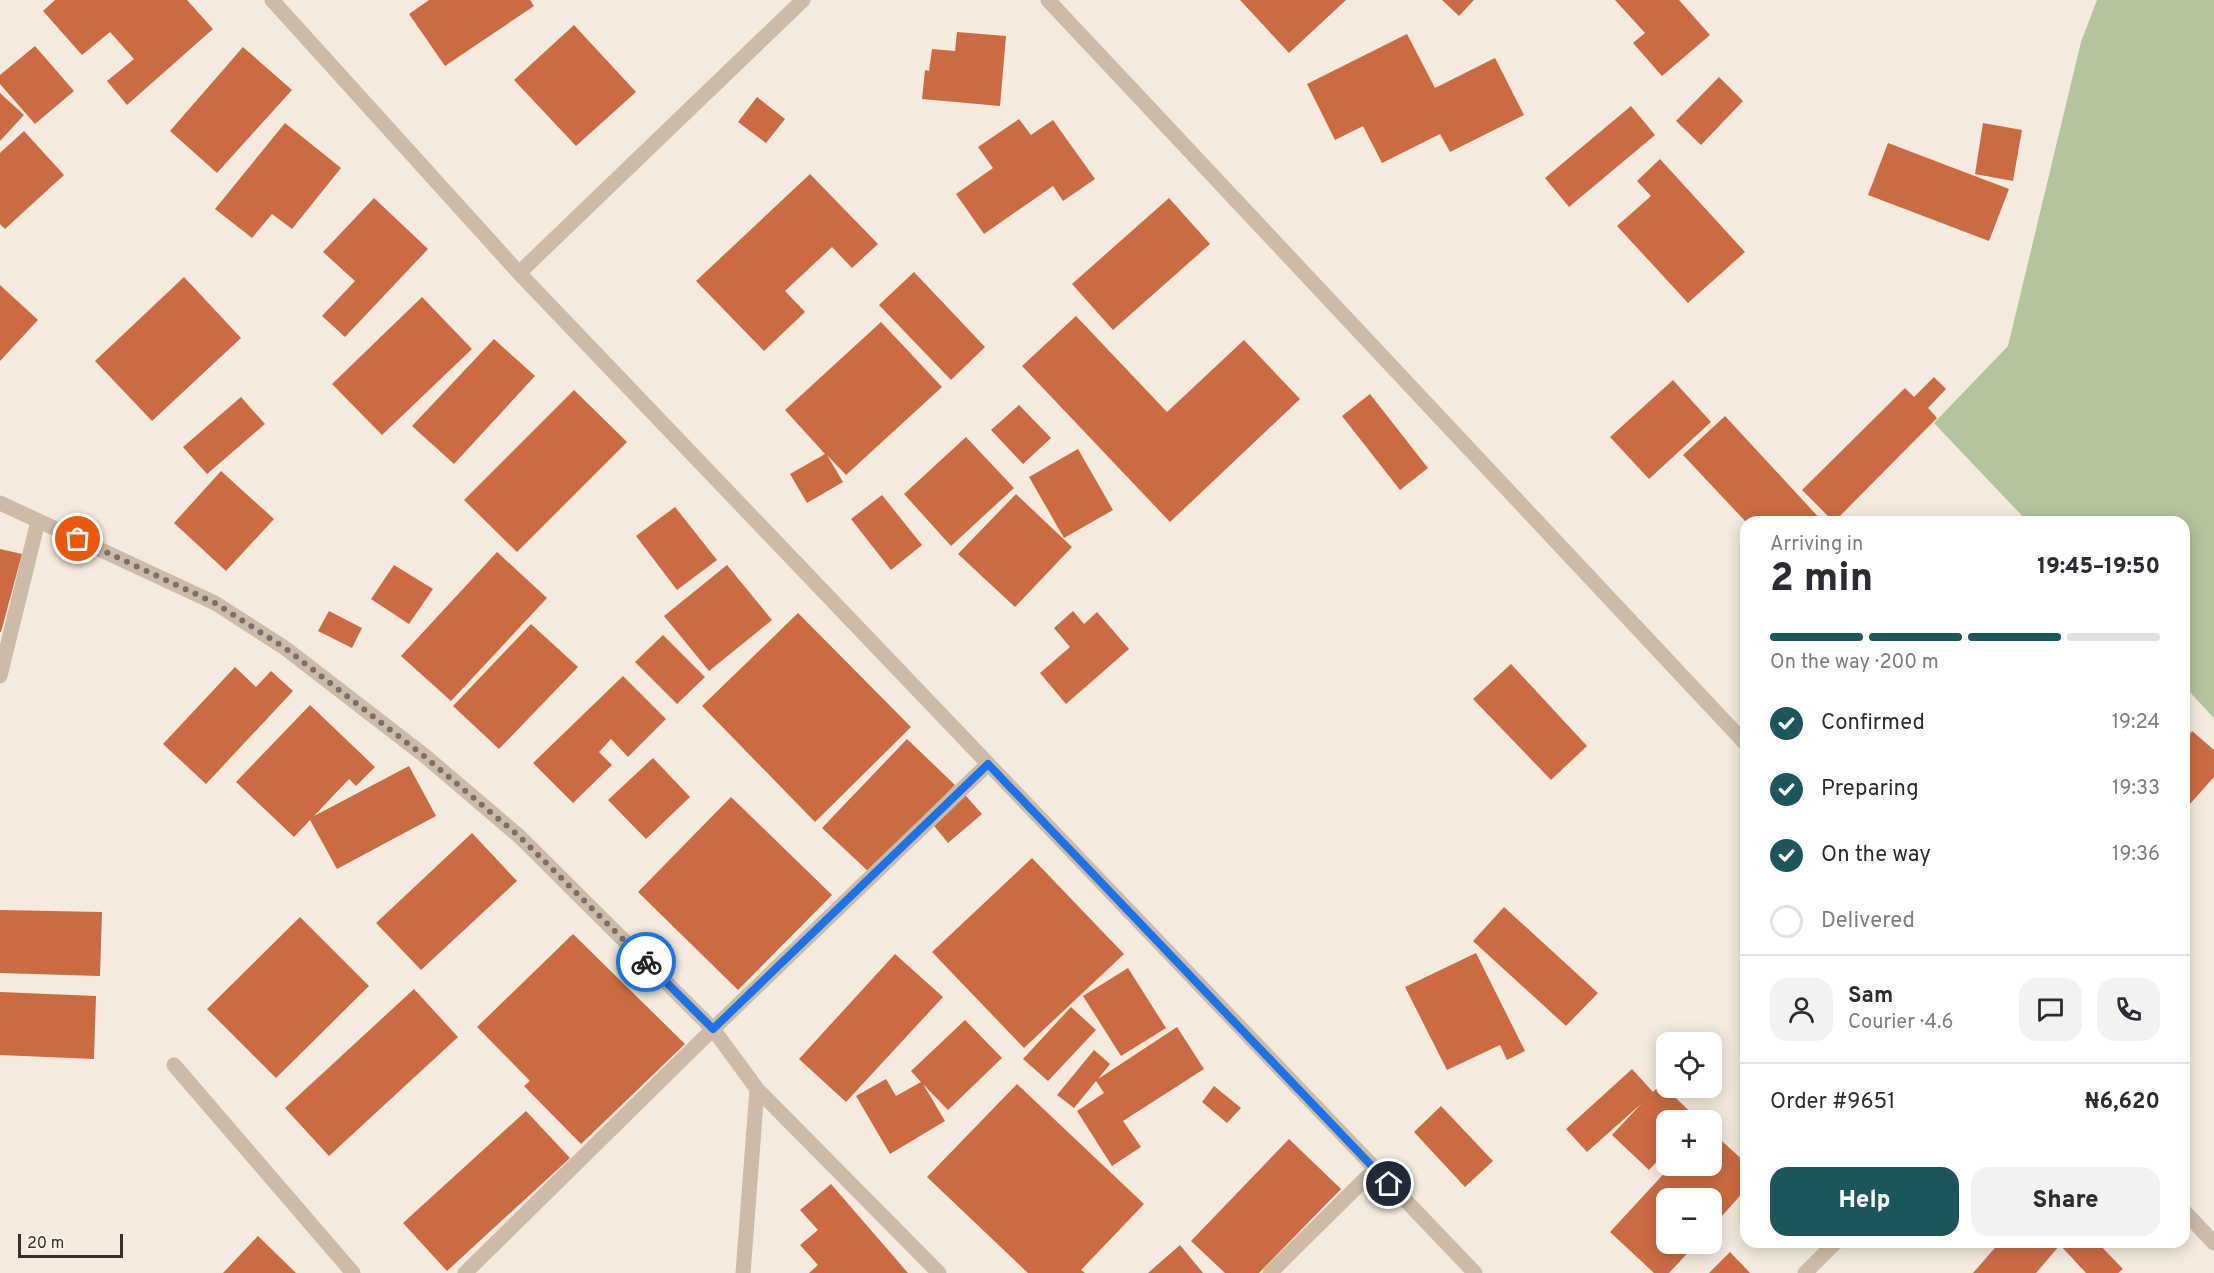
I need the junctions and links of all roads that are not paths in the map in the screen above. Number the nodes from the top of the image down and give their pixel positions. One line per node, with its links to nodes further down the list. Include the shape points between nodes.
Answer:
1 (272, 0): 4 (street)
2 (803, 0): 4 (street)
3 (1048, 0): 8 (street)
4 (519, 273): 9 (street)
5 (0, 503): 6 (street)
6 (38, 521): 7 (street); 10 (street, via 215,603 285,648 520,837)
7 (0, 676)
8 (1740, 738)
9 (988, 764): 10 (street); 13 (street)
10 (713, 1029): 12 (street); 18 (street)
11 (174, 1065): 17 (street)
12 (757, 1089): 19 (street); 20 (street)
13 (1375, 1169): 21 (street); 22 (street)
14 (2190, 1217): 15 (street)
15 (2214, 1243)
16 (1830, 1248): 23 (street)
17 (353, 1273)
18 (465, 1273)
19 (743, 1273)
20 (939, 1273)
21 (1270, 1273)
22 (1475, 1273)
23 (1805, 1273)

